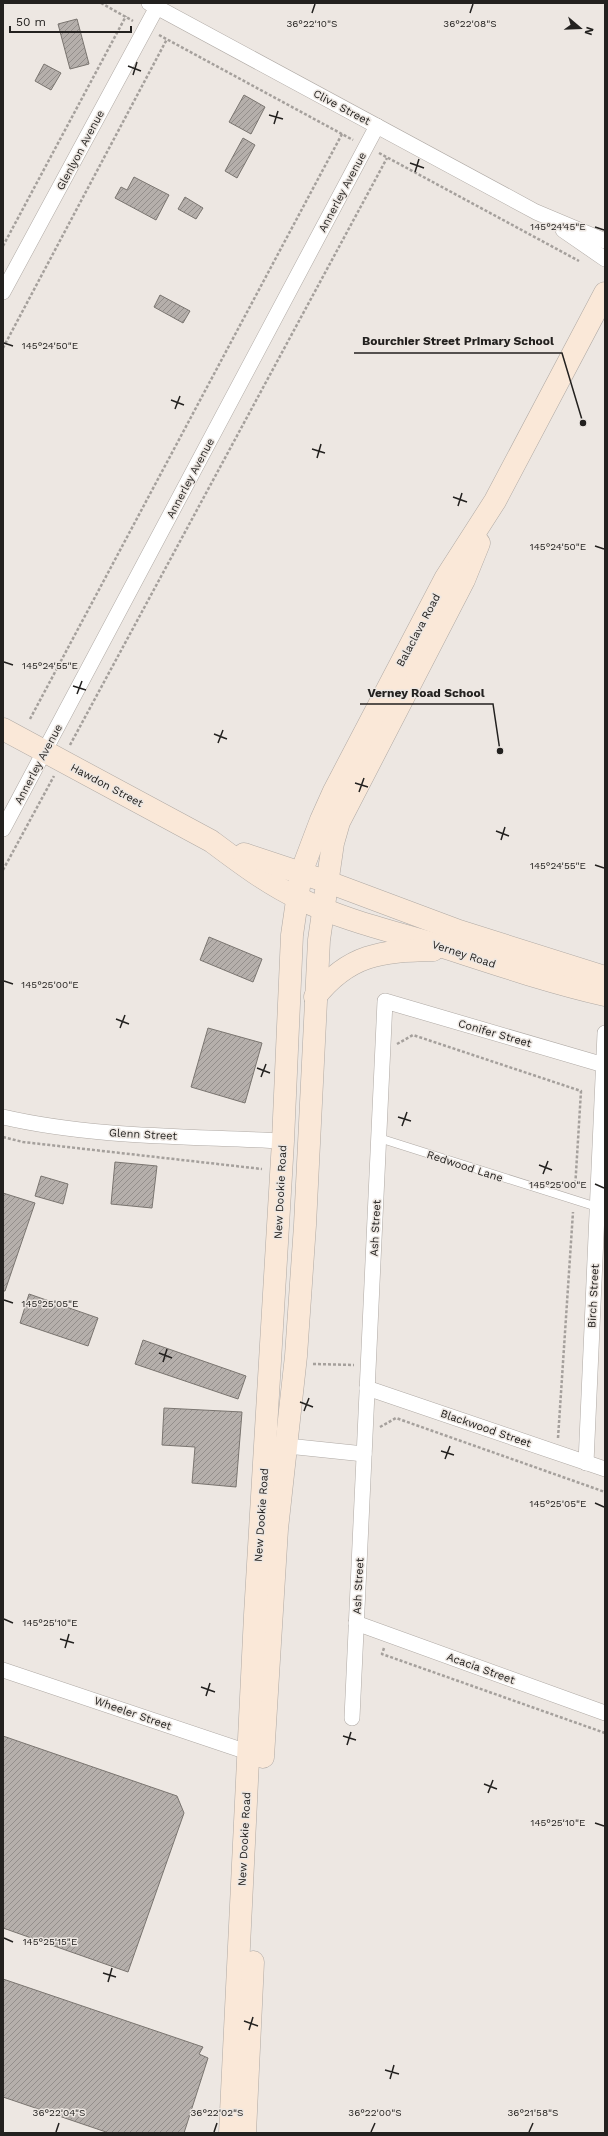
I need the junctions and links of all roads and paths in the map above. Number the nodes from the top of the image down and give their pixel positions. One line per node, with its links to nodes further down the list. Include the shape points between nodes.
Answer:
1 (101, 3): 3 (path)
2 (153, 5): 4 (street, Glenlyon Avenue); 6 (street, Clive Street)
3 (126, 16): 4 (path); 12 (path)
4 (146, 28): 5 (path); 15 (street, Glenlyon Avenue)
5 (167, 39): 7 (path); 17 (path)
6 (377, 126): 8 (street, Annerley Avenue); 10 (street, Clive Street)
7 (342, 134): 8 (path); 19 (path)
8 (366, 147): 9 (path); 21 (street, Annerley Avenue)
9 (387, 158): 14 (path); 21 (path)
10 (536, 212): 11 (street, Clive Street); 13 (street, Clive Street)
11 (605, 241)
12 (3, 246)
13 (605, 260)
14 (582, 263)
15 (3, 292)
16 (605, 293): 18 (main road, Balaclava Road)
17 (3, 348)
18 (495, 501): 25 (main road, Balaclava Road, via 445,579 345,769 321,820); 26 (main road, Balaclava Road, via 464,580 339,822)
19 (30, 719)
20 (3, 729): 21 (main road, Hawdon Street)
21 (53, 756): 22 (street, Annerley Avenue); 23 (main road, Hawdon Street); 24 (path)
22 (3, 829)
23 (211, 841): 25 (main road, Hawdon Street); 27 (main road, Hawdon Street, via 242,864)
24 (3, 870)
25 (302, 874): 26 (main road, Hawdon Street); 27 (main road, Balaclava Road)
26 (328, 882): 28 (main road, Balaclava Road); 30 (main road, Verney Road, via 459,931)
27 (299, 898): 28 (main road, Hawdon Street); 40 (main road, New Dookie Road, via 292,935)
28 (324, 910): 29 (main road, Verney Road); 32 (main road, New Dookie Road)
29 (450, 950): 31 (main road, Verney Road, via 550,982); 32 (main road, via 403,951 359,959 336,974)
30 (605, 977)
31 (605, 995)
32 (315, 997): 50 (main road, New Dookie Road, via 304,1232)
33 (385, 1001): 36 (street, Conifer Street); 39 (street, Ash Street)
34 (605, 1033): 36 (street, Birch Street)
35 (393, 1047): 42 (path, via 413,1035 581,1091)
36 (604, 1065): 43 (street, Birch Street)
37 (3, 1117): 40 (street, Glenn Street, via 101,1132)
38 (3, 1137): 41 (path, via 23,1142)
39 (379, 1138): 42 (lane, Redwood Lane); 45 (street, Ash Street)
40 (283, 1141): 49 (main road, New Dookie Road)
41 (265, 1169)
42 (574, 1200): 43 (lane, Redwood Lane); 48 (path)
43 (597, 1207): 52 (street, Birch Street)
44 (313, 1364): 45 (path)
45 (368, 1365): 46 (street, Ash Street)
46 (367, 1388): 51 (street, Ash Street); 52 (street, Blackwood Street)
47 (376, 1422): 54 (path, via 376,1429 396,1418)
48 (558, 1441)
49 (265, 1445): 50 (street); 61 (main road, New Dookie Road)
50 (288, 1446): 51 (street); 61 (main road, New Dookie Road, via 277,1529)
51 (364, 1454): 55 (street, Ash Street)
52 (586, 1463): 53 (street, Blackwood Street)
53 (605, 1469)
54 (605, 1492)
55 (356, 1623): 56 (street, Acacia Street); 59 (street, Ash Street)
56 (390, 1635): 58 (street, Acacia Street); 60 (path, via 382,1654)
57 (3, 1670): 61 (street, Wheeler Street)
58 (605, 1713)
59 (352, 1718)
60 (605, 1734)
61 (255, 1755): 62 (main road, New Dookie Road); 63 (main road, New Dookie Road)
62 (230, 2133)
63 (245, 2133)

